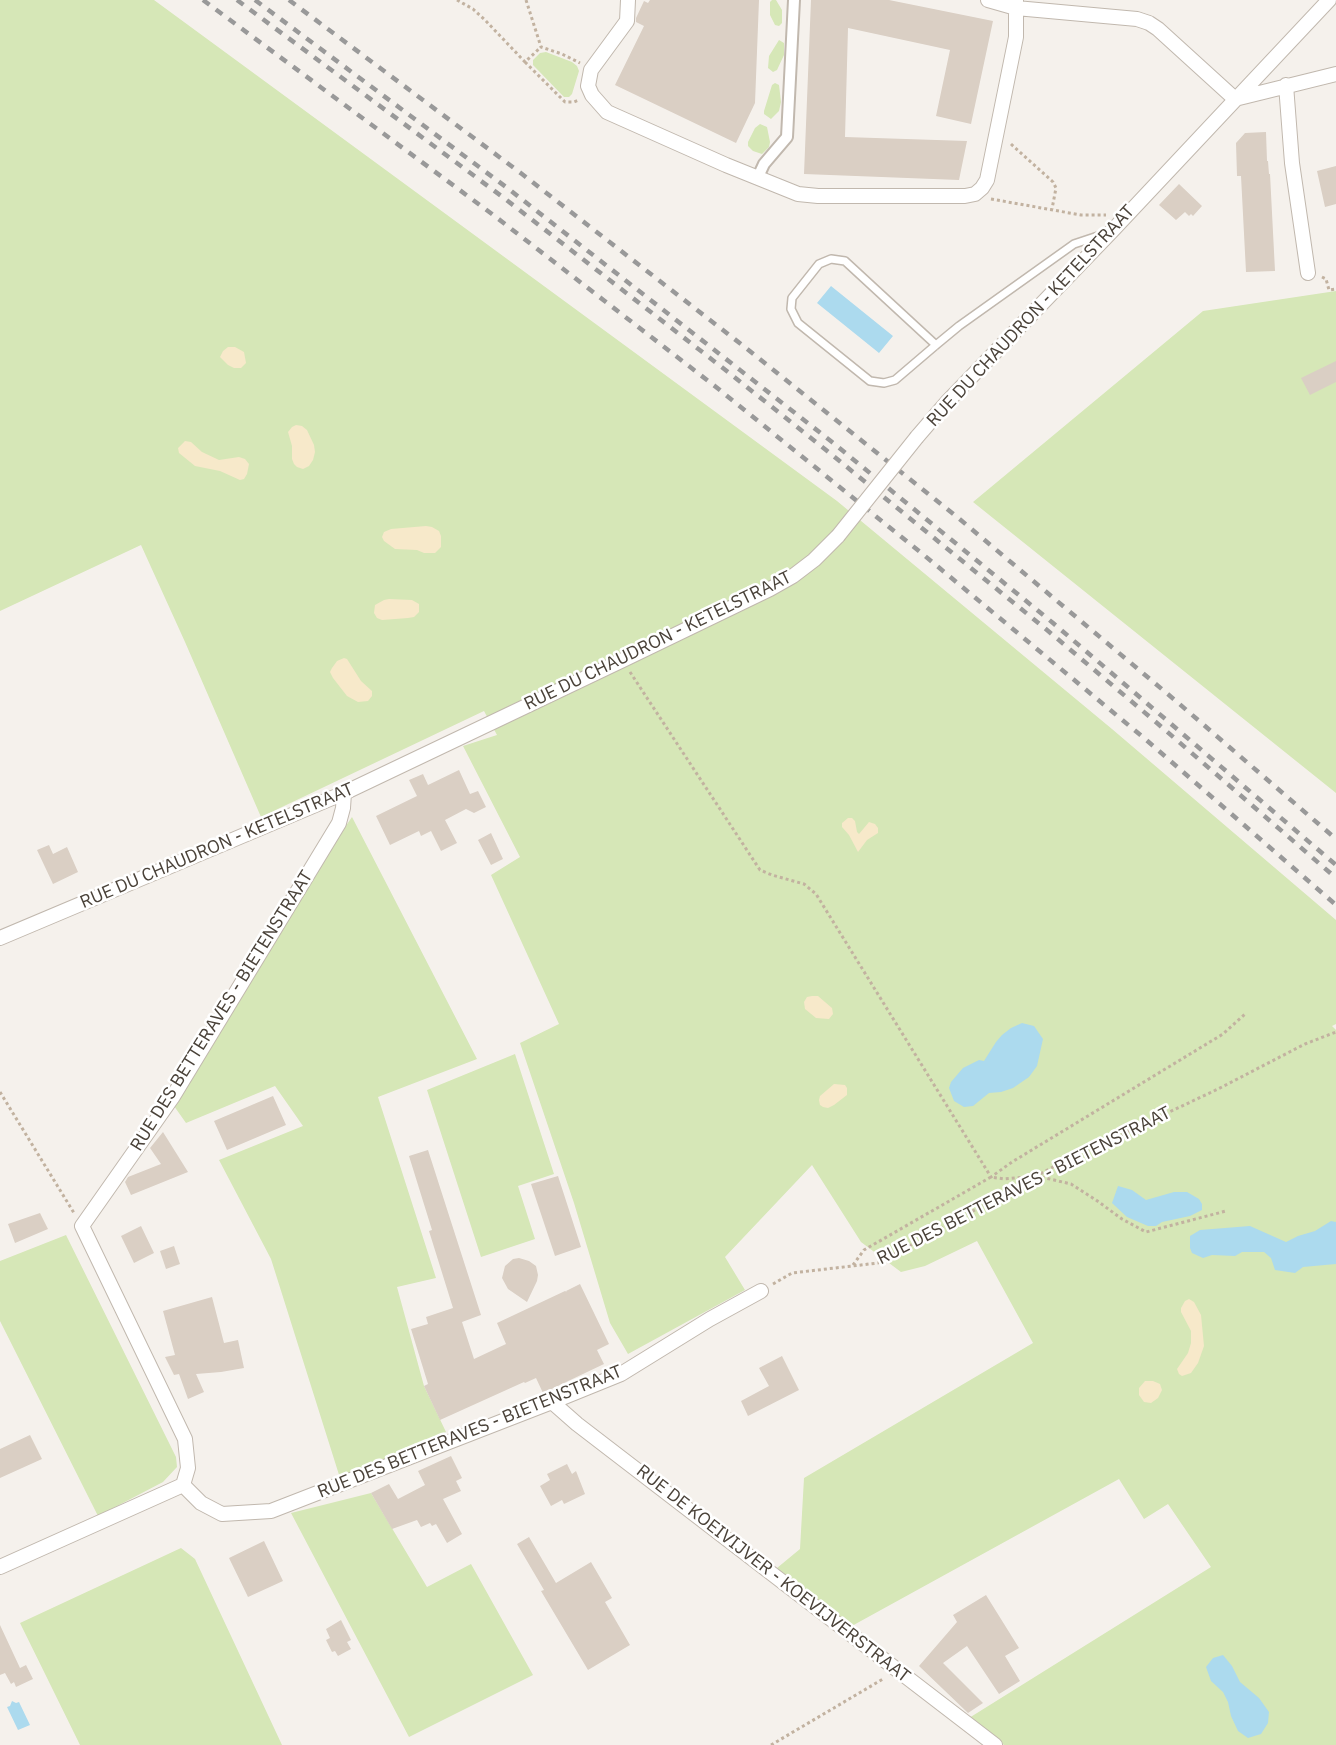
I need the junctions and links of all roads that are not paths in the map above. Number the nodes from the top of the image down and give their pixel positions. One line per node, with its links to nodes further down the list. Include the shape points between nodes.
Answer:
1 (628, 0): 9 (street, via 627,21 591,70 588,86 592,95 607,112)
2 (794, 0): 9 (street, via 787,136)
3 (988, 0): 5 (street)
4 (1329, 0): 8 (street, RUE DU CHAUDRON - KETELSTRAAT)
5 (1016, 4): 8 (street, via 1149,23); 9 (street, via 1016,37 998,132 987,180 975,194 818,196 798,194)
6 (1336, 74): 7 (street)
7 (1286, 86): 8 (street); 11 (street)
8 (1235, 99): 10 (street, RUE DU CHAUDRON - KETELSTRAAT)
9 (758, 177)
10 (1112, 231): 12 (lane, via 1074,244); 13 (street, RUE DU CHAUDRON - KETELSTRAAT, bridge, via 948,402 837,536 793,576)
11 (1308, 273)
12 (936, 345): 12 (lane, via 895,380 870,381 798,323 791,309 792,298 819,264 831,258 845,261)
13 (345, 792): 14 (street, RUE DU CHAUDRON - KETELSTRAAT); 17 (street, RUE DES BETTERAVES - BIETENSTRAAT, via 339,823 172,1098 82,1226 185,1440 188,1468)
14 (0, 938)
15 (760, 1291): 16 (street, RUE DES BETTERAVES - BIETENSTRAAT, via 621,1374)
16 (552, 1402): 17 (street, RUE DES BETTERAVES - BIETENSTRAAT, via 271,1511 222,1514 201,1503); 19 (street, RUE DE KOEIVIJVER - KOEVIJVERSTRAAT)
17 (183, 1485): 18 (street)
18 (0, 1567)
19 (995, 1745)

